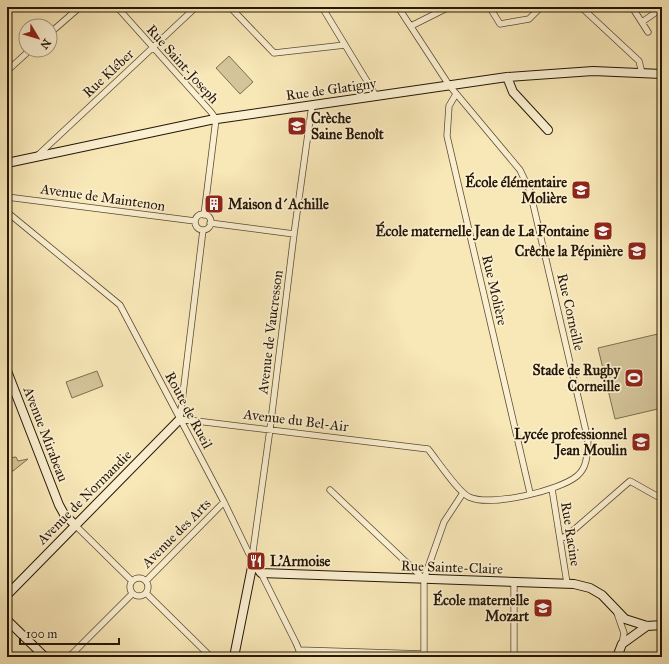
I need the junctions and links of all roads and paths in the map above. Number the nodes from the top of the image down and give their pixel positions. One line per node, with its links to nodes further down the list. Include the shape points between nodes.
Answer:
1 (80, 7): 14 (street)
2 (116, 7): 18 (street, Rue Saint-Joseph)
3 (196, 7): 18 (street, Rue Kléber)
4 (230, 7): 17 (street, via 274,54)
5 (322, 7): 17 (street)
6 (398, 7): 15 (street, Rue Corneille)
7 (449, 7): 15 (street)
8 (541, 7): 12 (street, via 529,19 500,24)
9 (581, 7): 21 (street, via 639,61)
10 (632, 7): 13 (street)
11 (662, 8): 13 (street)
12 (492, 11)
13 (642, 22): 16 (street)
14 (58, 26)
15 (411, 26): 24 (street, Rue Corneille)
16 (648, 32)
17 (345, 45): 26 (street)
18 (152, 47): 28 (street, Rue Saint-Joseph); 30 (street, Rue Kléber)
19 (21, 58): 20 (street)
20 (7, 71)
21 (642, 73): 22 (street, Rue de Glatigny); 23 (street, Rue de Glatigny, via 564,72)
22 (662, 74)
23 (507, 77): 24 (street, Rue de Glatigny); 29 (street, via 513,92)
24 (449, 85): 25 (street, Rue Corneille); 26 (street, Rue de Glatigny)
25 (456, 94): 43 (street, Rue Corneille, via 520,170 530,191 588,440 586,463 578,476); 46 (street, Rue Molière, via 448,106 447,136)
26 (376, 96): 27 (street, Rue de Glatigny)
27 (312, 105): 28 (street, Rue de Glatigny); 38 (street, Avenue de Vaucresson)
28 (216, 119): 30 (street, Rue de Glatigny); 34 (street)
29 (548, 130)
30 (36, 157): 31 (street, Rue de Glatigny)
31 (7, 163)
32 (7, 196): 35 (street, Avenue de Maintenon)
33 (7, 212): 40 (street, Route de Rueil, via 120,305)
34 (204, 215): 35 (street, via 199,216); 36 (street)
35 (195, 222): 37 (street, via 198,228)
36 (210, 223): 37 (street, via 209,227); 38 (street)
37 (203, 230): 40 (street)
38 (294, 234): 41 (street, Avenue de Vaucresson)
39 (7, 371): 49 (street, Avenue Mirabeau, via 59,505)
40 (180, 419): 41 (street, Avenue du Bel-Air); 48 (street, Route de Rueil); 49 (street, Avenue de Normandie)
41 (270, 429): 42 (street, Avenue du Bel-Air); 51 (street, Avenue de Vaucresson, via 253,551)
42 (392, 444): 45 (street, Rue Corneille, via 428,449)
43 (552, 489): 46 (street, Rue Corneille); 50 (street, Rue Racine)
44 (330, 490): 52 (street)
45 (463, 493): 46 (street, Rue Corneille, via 478,501 496,501); 52 (street, via 444,522)
46 (530, 494)
47 (662, 499): 50 (street, via 630,481)
48 (224, 502): 51 (street, Route de Rueil); 54 (street, Avenue des Arts)
49 (75, 525): 53 (street); 58 (street, Avenue de Normandie)
50 (560, 540): 56 (street, Rue Racine)
51 (256, 567): 52 (street, Rue Sainte-Claire); 65 (street, Route de Rueil); 70 (street)
52 (424, 579): 55 (street, Rue Sainte-Claire); 66 (street)
53 (132, 580): 54 (street, via 140,578); 59 (street)
54 (146, 581): 57 (street)
55 (514, 582): 56 (street, Rue Sainte-Claire); 72 (street)
56 (567, 583): 60 (street, Rue Sainte-Claire, via 596,590)
57 (146, 593): 59 (street, via 138,596); 69 (street)
58 (7, 594)
59 (132, 594): 68 (street)
60 (615, 609): 62 (street, via 625,619); 64 (street, Rue Sainte-Claire, via 624,633)
61 (7, 620): 67 (street)
62 (647, 626): 63 (street); 64 (street)
63 (662, 626)
64 (622, 644): 73 (street)
65 (299, 650): 66 (street); 71 (street, Route de Rueil)
66 (424, 655)
67 (44, 657)
68 (69, 657)
69 (211, 657)
70 (234, 657)
71 (299, 657)
72 (514, 657)
73 (617, 657)

